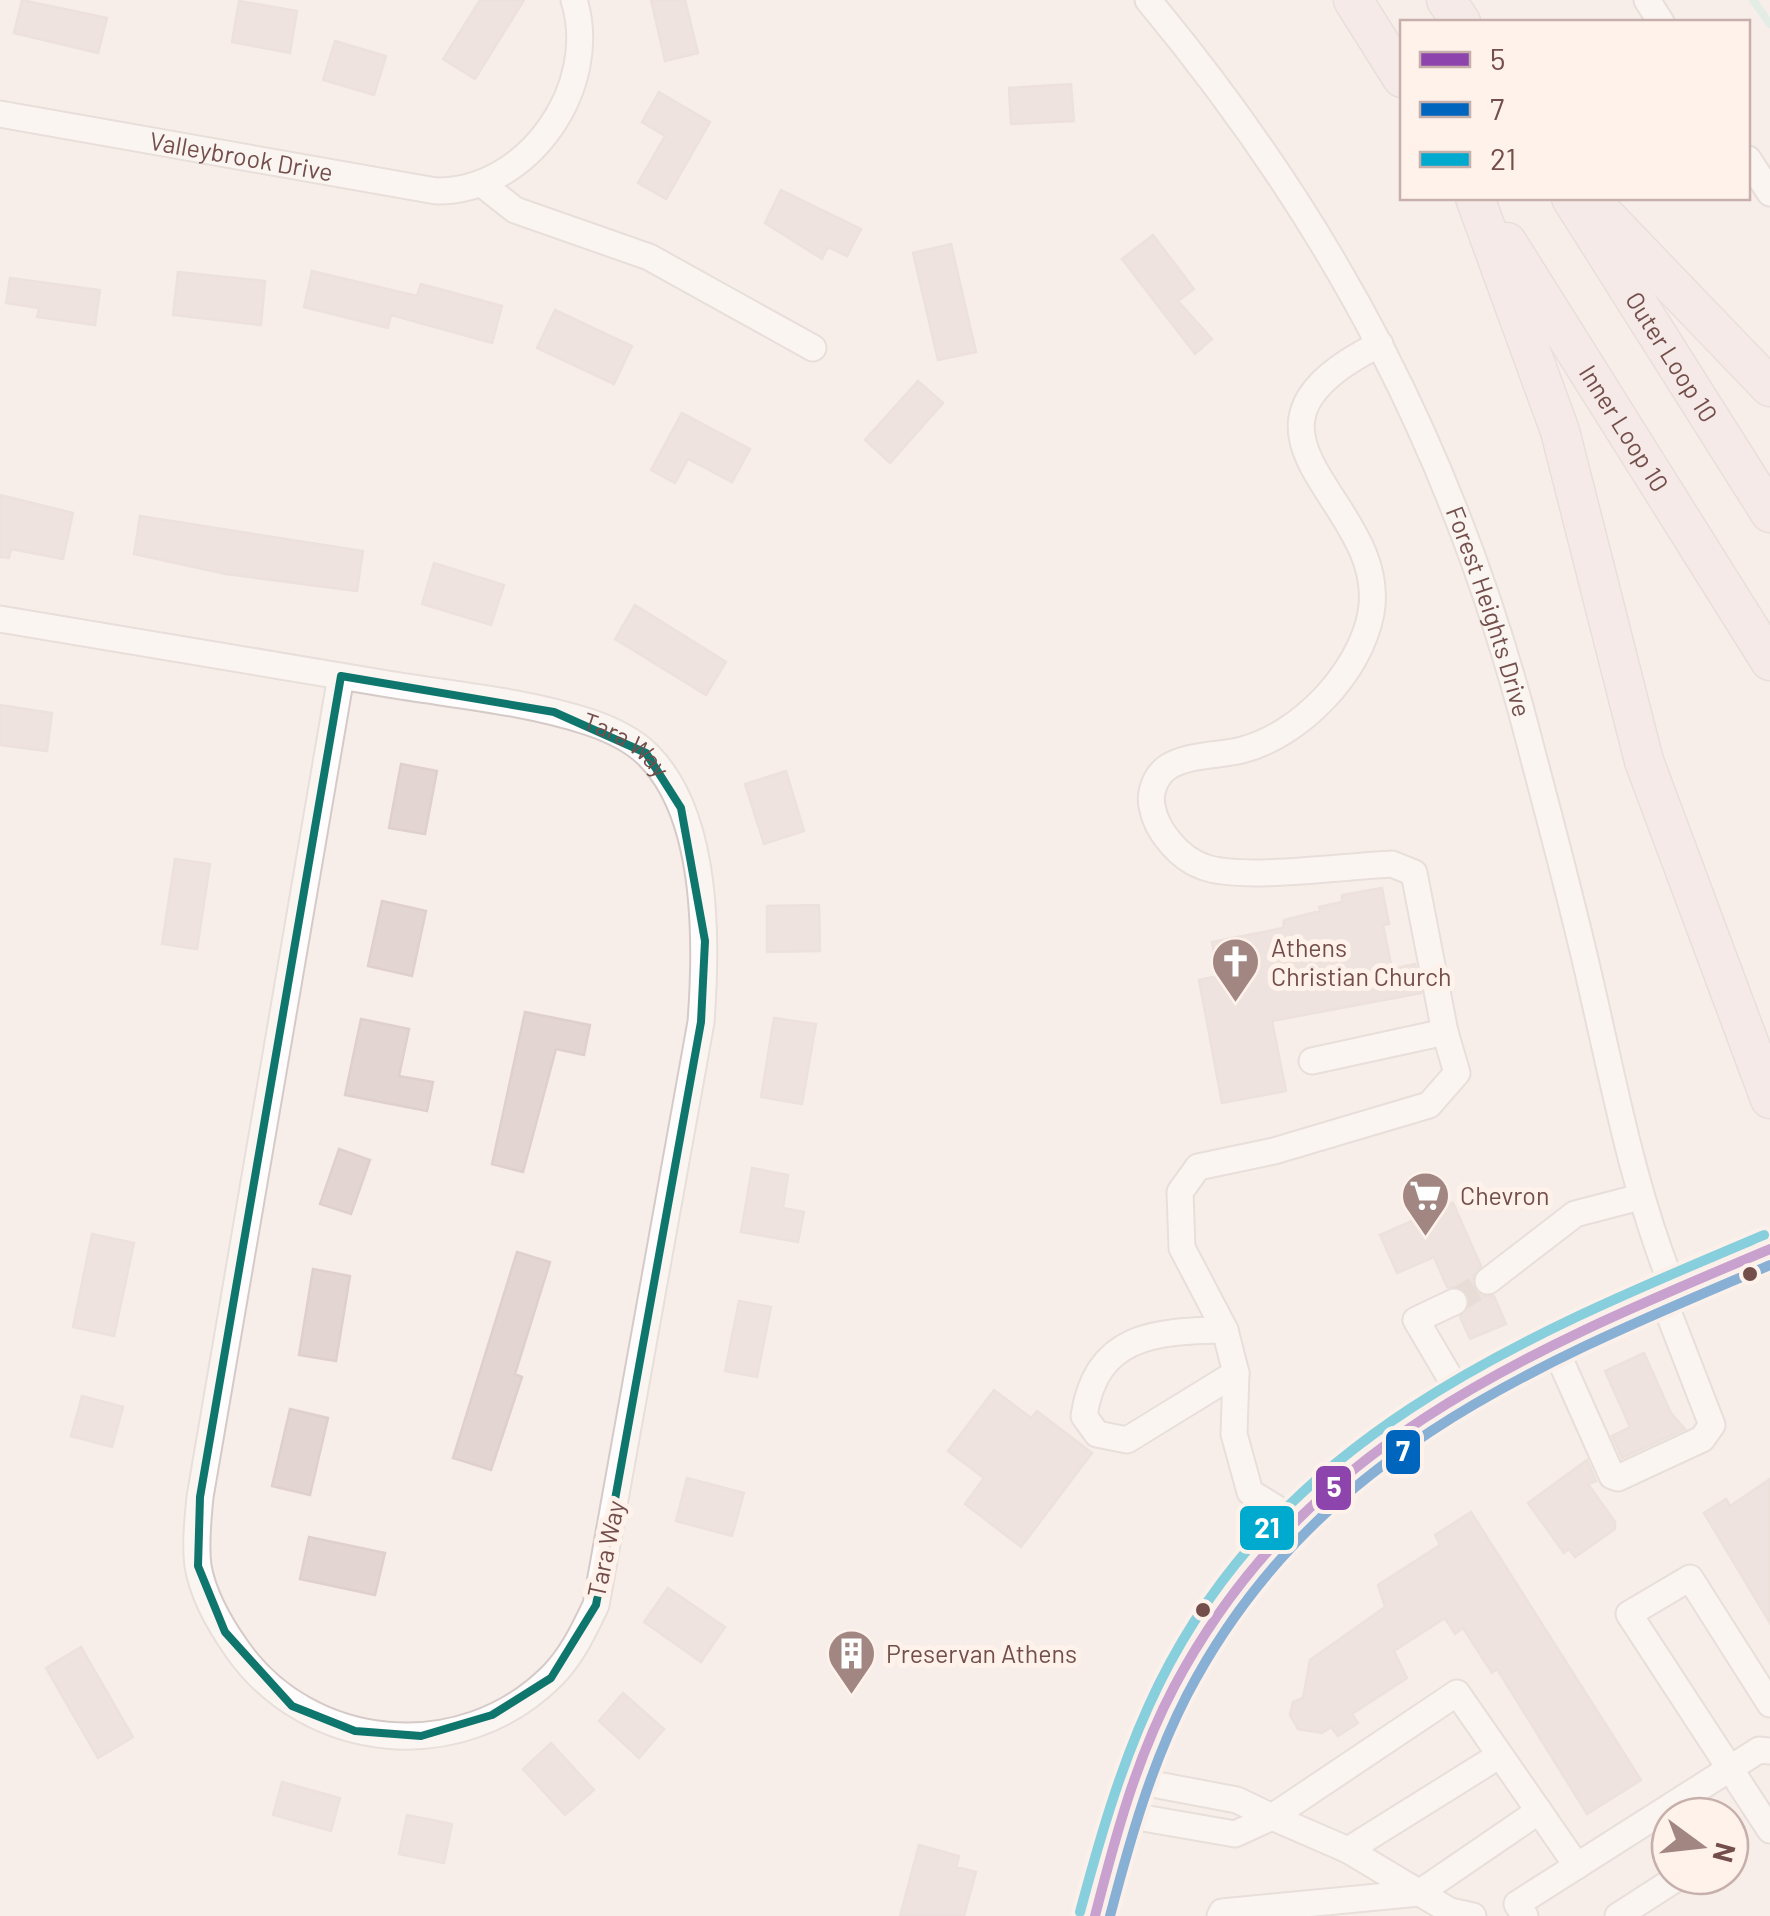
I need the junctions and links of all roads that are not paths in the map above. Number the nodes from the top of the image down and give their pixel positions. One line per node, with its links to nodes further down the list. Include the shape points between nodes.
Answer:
1 (574, 0): 7 (street, Valleybrook Drive, via 582,55 574,92 539,140)
2 (1148, 0): 13 (street, Forest Heights Drive, via 1258,138)
3 (1353, 0): 4 (highway)
4 (1400, 75)
5 (0, 114): 7 (street, Valleybrook Drive, via 436,192)
6 (1750, 161): 8 (street)
7 (482, 184): 14 (street, via 515,210 649,257)
8 (1770, 193)
9 (1478, 200): 18 (highway, Inner Loop 10)
10 (1478, 200): 22 (highway, via 1560,431 1644,761)
11 (1572, 200): 16 (highway, Outer Loop 10)
12 (1590, 200): 15 (highway)
13 (1380, 344): 20 (street, via 1322,378 1304,418 1302,441 1308,462 1361,544 1373,581 1370,617 1356,653 1322,698 1280,734 1238,752 1170,766 1153,786 1152,806 1175,848 1214,870 1408,868 1417,881); 23 (street, Forest Heights Drive, via 1445,478 1495,616)
14 (813, 348)
15 (1770, 387)
16 (1770, 513)
17 (0, 619): 19 (street, Tara Way)
18 (1770, 660)
19 (340, 676): 19 (street, Tara Way, via 554,712 624,737 666,776 681,808 705,941 701,1022 596,1604 551,1678 492,1715 422,1736 355,1731 292,1706 225,1632 198,1566 200,1497)
20 (1445, 1032): 21 (street); 28 (street, via 1457,1073 1429,1105 1198,1167 1180,1192 1182,1248)
21 (1312, 1061)
22 (1770, 1099)
23 (1640, 1197): 25 (street, via 1575,1214); 26 (street, Forest Heights Drive)
24 (1770, 1250): 26 (main road)
25 (1488, 1282)
26 (1668, 1293): 29 (main road); 29 (street, Forest Heights Drive, via 1712,1425 1702,1439 1635,1471 1612,1476)
27 (1454, 1302): 31 (street, via 1416,1320)
28 (1225, 1330): 30 (street); 30 (street, via 1127,1343 1090,1381 1084,1416 1097,1434 1127,1440)
29 (1554, 1346): 31 (main road)
30 (1236, 1373): 32 (street, via 1234,1434 1250,1492)
31 (1459, 1393): 32 (main road, via 1384,1442)
32 (1295, 1520): 37 (main road, via 1204,1635 1162,1705)
33 (1770, 1704): 36 (street, via 1690,1578 1629,1614)
34 (1770, 1751): 36 (street, via 1759,1750)
35 (1500, 1755): 38 (street); 40 (street, via 1456,1693); 42 (street)
36 (1730, 1768): 41 (street); 43 (street)
37 (1131, 1780): 39 (main road); 40 (street, via 1237,1800)
38 (1539, 1812): 43 (street); 44 (street)
39 (1120, 1814): 40 (street, via 1235,1834); 47 (main road)
40 (1272, 1817): 42 (street)
41 (1770, 1830)
42 (1348, 1850): 44 (street)
43 (1577, 1866): 46 (street)
44 (1419, 1893): 48 (street); 49 (street, via 1450,1911)
45 (1650, 1895): 50 (street)
46 (1521, 1910): 49 (street)
47 (1095, 1916)
48 (1220, 1916)
49 (1476, 1916)
50 (1618, 1916)

